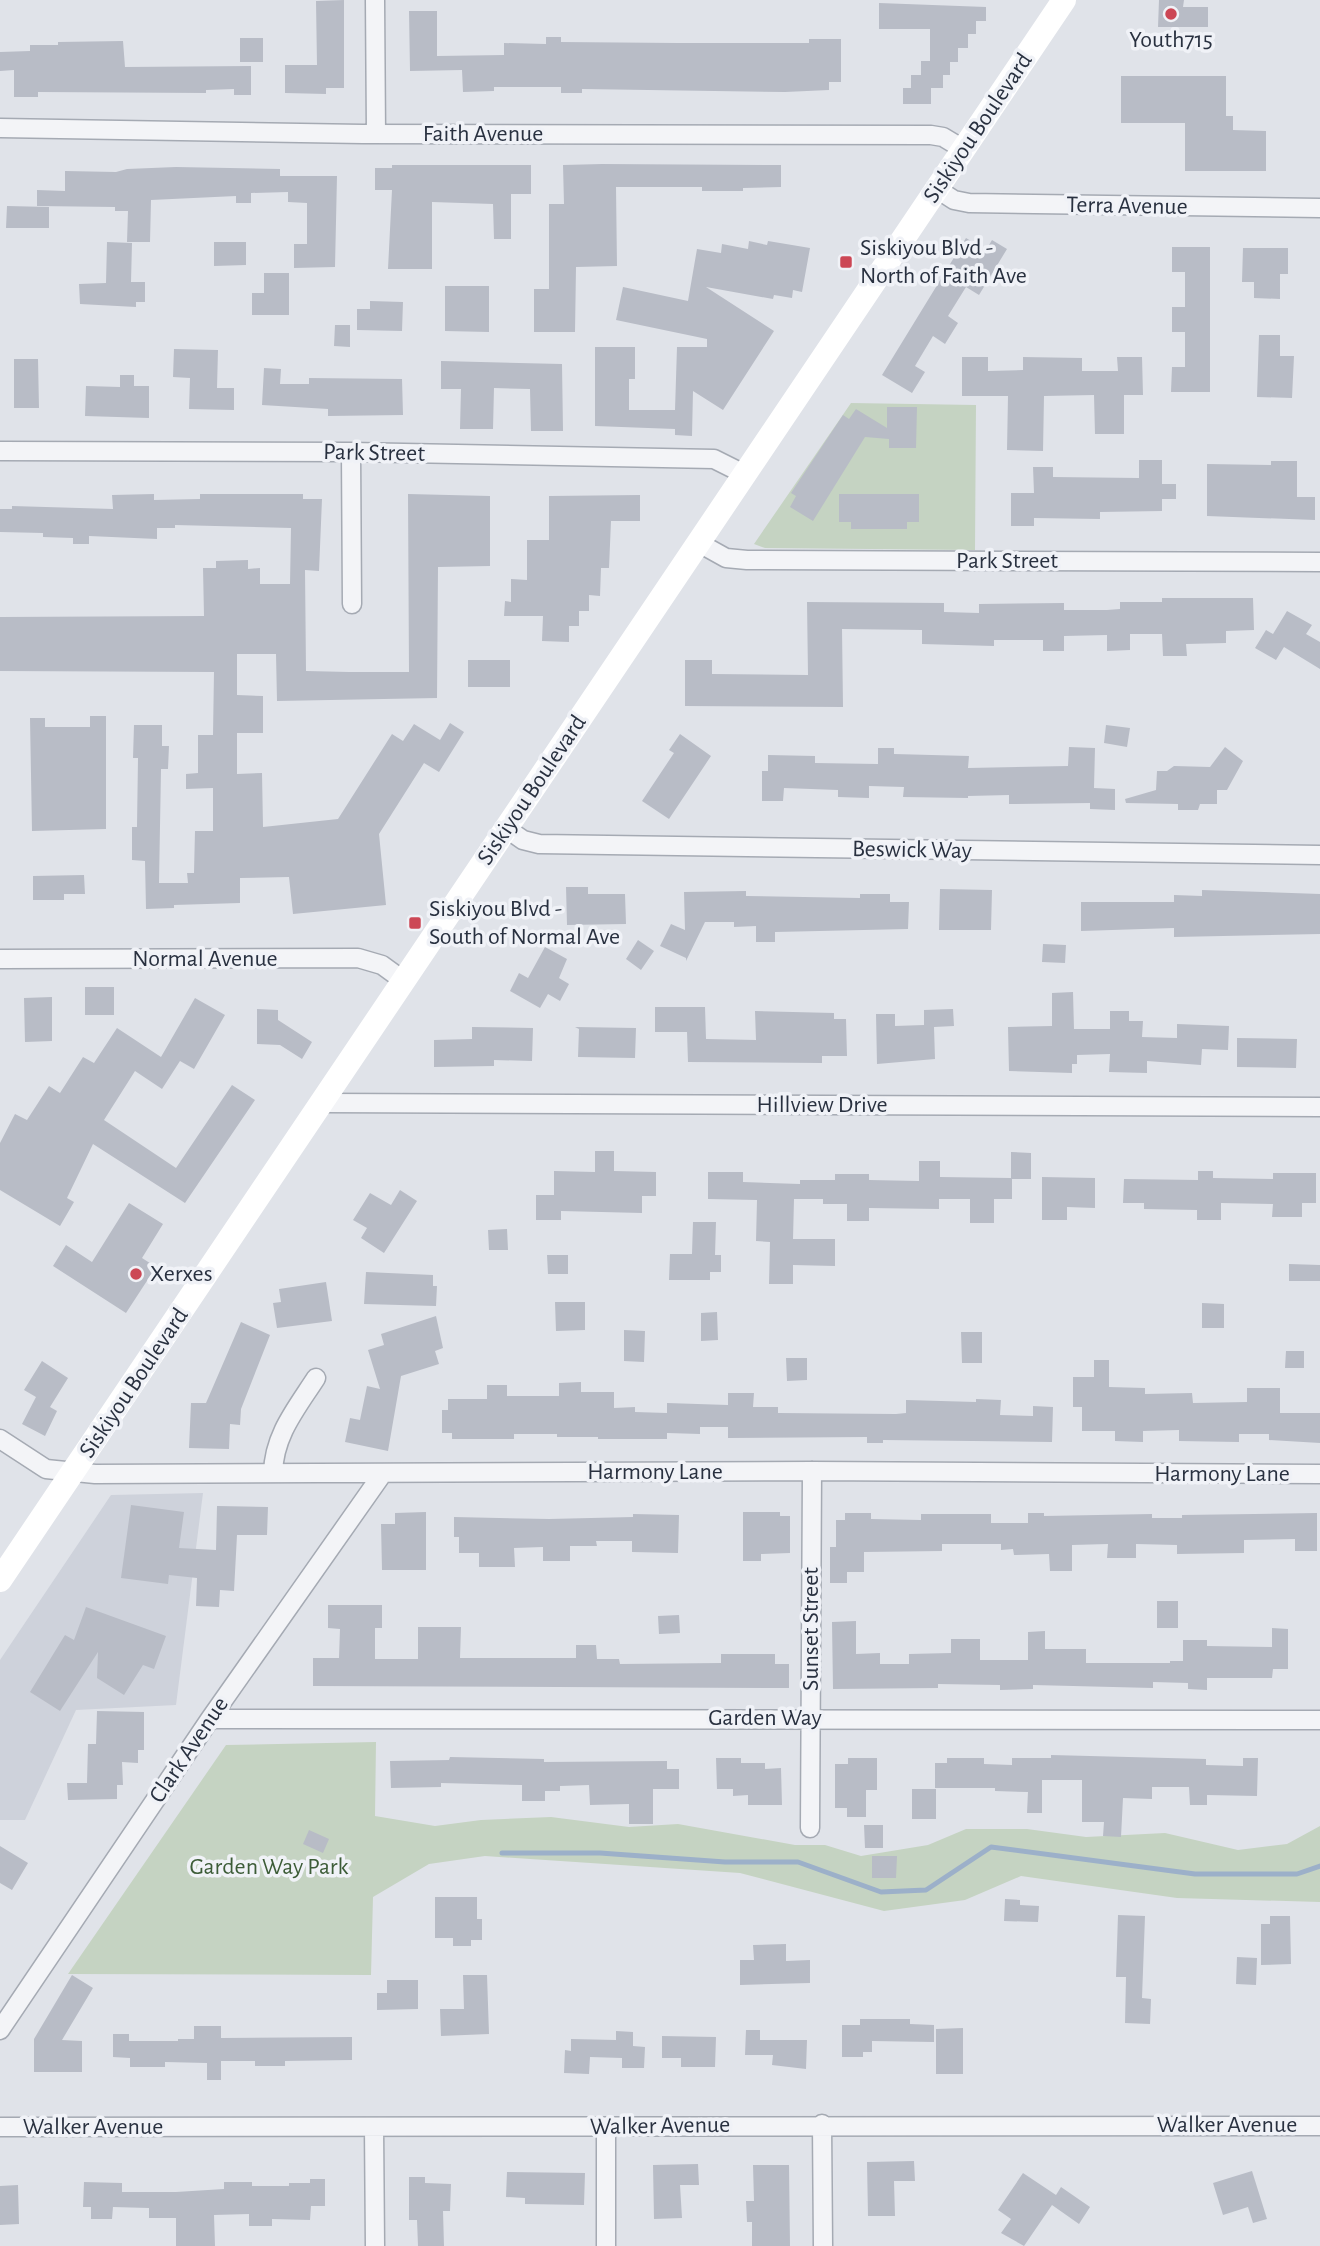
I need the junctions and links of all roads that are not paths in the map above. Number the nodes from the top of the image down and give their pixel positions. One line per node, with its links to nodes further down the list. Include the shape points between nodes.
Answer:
1 (375, 0): 4 (street)
2 (1064, 0): 5 (main road, Siskiyou Boulevard)
3 (0, 128): 4 (street, Faith Avenue)
4 (376, 134): 5 (street, Faith Avenue, via 931,135)
5 (963, 149): 6 (main road, Siskiyou Boulevard)
6 (937, 189): 7 (street, Terra Avenue, via 969,203); 10 (main road, Siskiyou Boulevard)
7 (1320, 208)
8 (0, 451): 9 (street, Park Street)
9 (351, 452): 10 (street, Park Street, via 713,459); 13 (street)
10 (744, 474): 11 (main road, Siskiyou Boulevard)
11 (699, 543): 12 (street, Park Street, via 726,558 747,560); 14 (main road, Siskiyou Boulevard)
12 (1320, 562)
13 (352, 604)
14 (507, 829): 15 (street, Beswick Way, via 539,844); 17 (main road, Siskiyou Boulevard)
15 (1320, 855)
16 (0, 959): 17 (street, Normal Avenue, via 358,958 382,965)
17 (404, 981): 18 (main road, Siskiyou Boulevard)
18 (324, 1103): 19 (street, Hillview Drive); 23 (main road, Siskiyou Boulevard)
19 (1320, 1107)
20 (316, 1378): 24 (street, via 284,1427 274,1453)
21 (0, 1438): 23 (street, Harmony Lane, via 46,1469)
22 (812, 1471): 25 (street, Harmony Lane); 26 (street, Harmony Lane); 28 (street, Sunset Street)
23 (73, 1473): 24 (street, Harmony Lane); 27 (main road, Siskiyou Boulevard)
24 (273, 1474): 25 (street, Harmony Lane)
25 (383, 1474): 29 (street, Clark Avenue)
26 (1320, 1474)
27 (0, 1580)
28 (811, 1718): 29 (street, Garden Way); 30 (street, Garden Way); 31 (street, Sunset Street)
29 (210, 1719): 32 (street, Clark Avenue)
30 (1320, 1720)
31 (810, 1828)
32 (0, 2030)
33 (822, 2124): 34 (street, Walker Avenue); 37 (street, Walker Avenue); 40 (street)
34 (1320, 2126)
35 (0, 2127): 36 (street, Walker Avenue)
36 (374, 2127): 37 (street, Walker Avenue); 38 (street)
37 (606, 2127): 39 (street)
38 (374, 2246)
39 (606, 2246)
40 (823, 2246)

